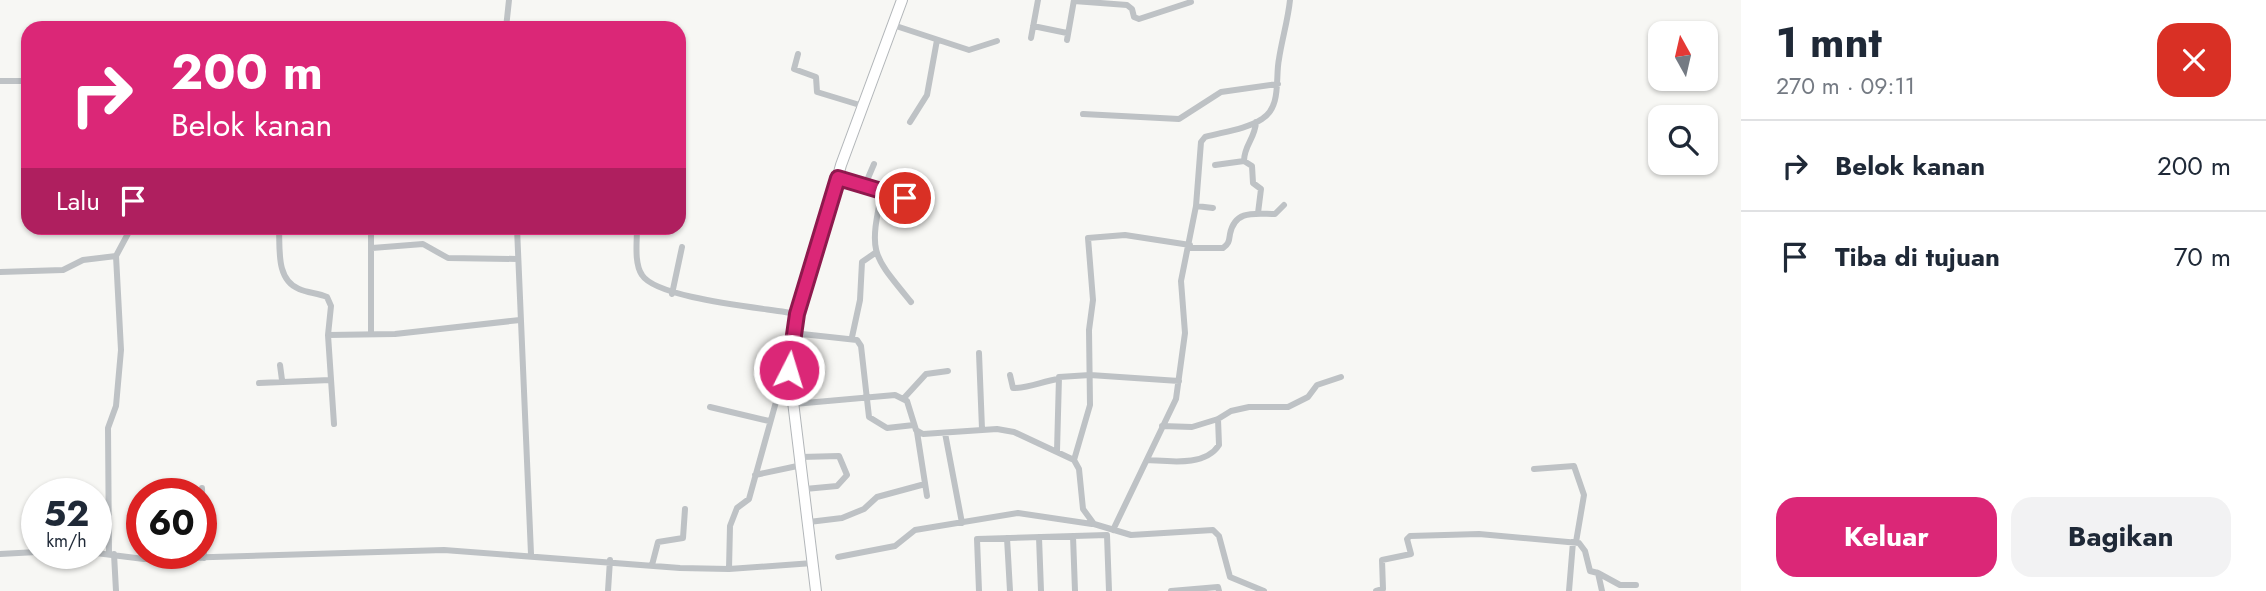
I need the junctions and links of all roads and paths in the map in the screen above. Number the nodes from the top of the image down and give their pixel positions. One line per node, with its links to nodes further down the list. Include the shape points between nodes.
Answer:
1 (509, 0): 7 (street)
2 (902, 0): 8 (main road)
3 (1038, 0): 9 (street)
4 (1074, 0): 6 (street, via 1127,5 1139,19); 9 (street, via 1067,37)
5 (1290, 0): 16 (street)
6 (1191, 2)
7 (507, 21)
8 (893, 25): 11 (street); 17 (main road)
9 (1033, 26): 10 (street)
10 (1031, 38)
11 (937, 40): 12 (street, via 969,50); 19 (street, via 927,95)
12 (997, 41)
13 (798, 54): 17 (street, via 794,69 814,76 817,92)
14 (0, 81): 15 (street)
15 (21, 81)
16 (1278, 84): 18 (street, via 1221,92 1179,119); 20 (street, via 1272,109)
17 (865, 106): 24 (main road)
18 (1083, 114)
19 (910, 122)
20 (1256, 122): 21 (street); 29 (street, via 1202,140)
21 (1244, 162): 23 (street); 31 (street, via 1252,166 1253,183 1261,191)
22 (874, 164): 25 (street)
23 (1215, 165)
24 (838, 178): 25 (street); 46 (main road)
25 (865, 185): 26 (street)
26 (882, 191): 27 (street); 40 (street, via 874,227)
27 (905, 198)
28 (1284, 205): 31 (street, via 1277,214)
29 (1196, 206): 30 (street); 37 (street)
30 (1213, 208)
31 (1258, 213): 37 (street, via 1236,221 1223,248)
32 (127, 235): 41 (street)
33 (280, 235): 50 (street, via 287,280 330,301)
34 (371, 235): 39 (street)
35 (517, 235): 42 (street)
36 (638, 235): 44 (street, via 641,274)
37 (1189, 246): 56 (street, via 1125,235 1088,238 1093,300); 61 (street, via 1181,281 1185,322)
38 (682, 247): 44 (street)
39 (372, 248): 42 (street, via 423,244 448,258); 49 (street)
40 (875, 253): 45 (street); 51 (street, via 862,262)
41 (116, 256): 43 (street, via 83,260 62,270); 81 (street, via 121,350 116,406 108,422)
42 (517, 259): 47 (street)
43 (0, 272)
44 (672, 294): 46 (street)
45 (911, 302)
46 (797, 314): 48 (main road)
47 (520, 320): 49 (street); 97 (street)
48 (793, 333): 51 (street); 63 (main road)
49 (371, 334): 50 (street)
50 (328, 335): 60 (street)
51 (852, 337): 65 (street, via 861,346)
52 (979, 353): 73 (street)
53 (280, 365): 59 (street)
54 (948, 371): 64 (street, via 926,374)
55 (1010, 375): 58 (street, via 1013,388)
56 (1090, 376): 58 (street); 61 (street); 76 (street, via 1089,412)
57 (1341, 377): 68 (street, via 1317,385 1308,397 1288,407 1231,411)
58 (1059, 379): 75 (street)
59 (282, 380): 60 (street); 62 (street)
60 (330, 380): 70 (street)
61 (1179, 381): 71 (street)
62 (259, 383)
63 (791, 385): 66 (main road); 69 (street, via 779,391)
64 (904, 398): 65 (street); 72 (street)
65 (868, 399): 66 (street); 72 (street, via 869,417 882,427)
66 (794, 404): 78 (main road)
67 (710, 407): 69 (street)
68 (1218, 419): 71 (street, via 1192,426); 77 (street, via 1219,445 1210,455 1184,462)
69 (769, 421): 80 (street)
70 (334, 424)
71 (1163, 426): 77 (street)
72 (915, 428): 74 (street); 82 (street)
73 (982, 429): 74 (street); 75 (street, via 1014,432)
74 (945, 433): 87 (street)
75 (1057, 451): 76 (street)
76 (1074, 460): 88 (street, via 1083,509)
77 (1147, 460): 89 (street)
78 (801, 461): 80 (street); 83 (main road); 83 (street, via 839,456 847,475 837,486)
79 (1534, 469): 93 (street, via 1574,466 1584,495)
80 (755, 475): 104 (street, via 749,499 737,508 730,526)
81 (110, 478)
82 (925, 484): 84 (street); 86 (street, via 877,497 864,509 842,518)
83 (805, 489): 86 (main road)
84 (927, 496)
85 (685, 509): 103 (street, via 682,538 658,542)
86 (809, 522): 102 (main road)
87 (962, 523): 88 (street, via 1026,512); 99 (street, via 915,530 895,546)
88 (1094, 524): 89 (street)
89 (1113, 530): 117 (street, via 1141,535 1213,530 1219,536 1230,577)
90 (1073, 536): 91 (street); 113 (street); 114 (street, via 1107,535)
91 (1039, 537): 92 (street); 112 (street)
92 (1007, 538): 110 (street, via 977,539); 111 (street)
93 (1575, 542): 105 (street, via 1583,547 1590,571); 118 (street, via 1479,534 1412,535 1407,539 1411,554 1382,560 1383,589); 119 (street)
94 (21, 553): 95 (street)
95 (0, 554)
96 (112, 554): 98 (street); 107 (street)
97 (531, 554): 100 (street, via 444,550); 101 (street)
98 (126, 556)
99 (838, 557)
100 (217, 558)
101 (610, 560): 103 (street); 108 (street)
102 (813, 563): 104 (street); 109 (main road)
103 (652, 565): 104 (street)
104 (729, 569)
105 (1598, 573): 106 (street, via 1619,585); 120 (street)
106 (1636, 585)
107 (116, 591)
108 (608, 591)
109 (816, 591)
110 (979, 591)
111 (1010, 591)
112 (1041, 591)
113 (1075, 591)
114 (1109, 591)
115 (1171, 591): 116 (street, via 1218,587)
116 (1219, 591)
117 (1264, 591)
118 (1376, 591)
119 (1569, 591)
120 (1602, 591)

